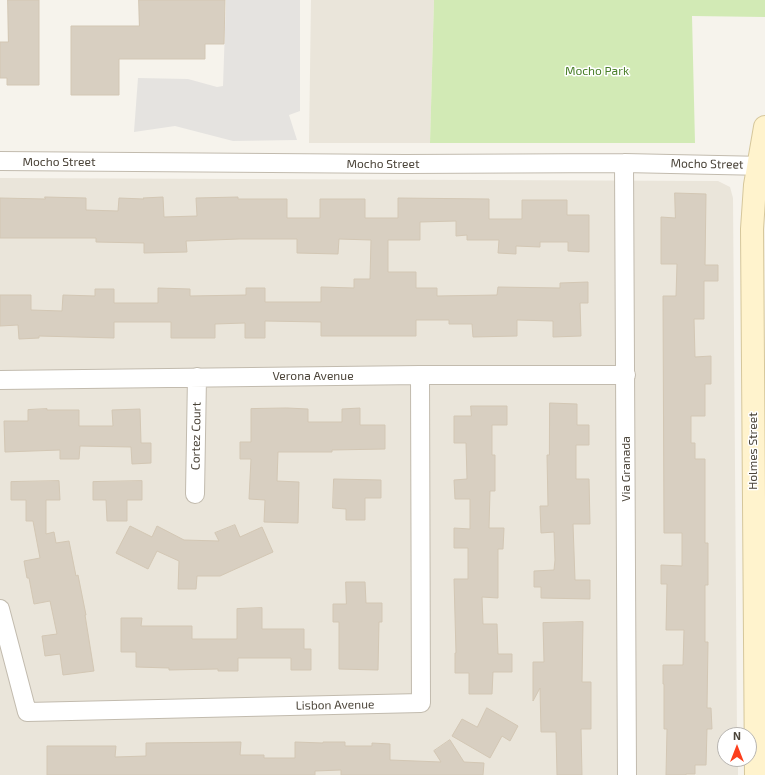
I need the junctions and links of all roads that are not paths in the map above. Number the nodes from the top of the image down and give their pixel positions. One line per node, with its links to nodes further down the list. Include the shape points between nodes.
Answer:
1 (765, 127): 4 (main road, Holmes Street)
2 (0, 161): 3 (street, Mocho Street)
3 (624, 163): 4 (street, Mocho Street); 6 (street, Via Granada)
4 (762, 165): 10 (main road, Holmes Street, via 755,185 752,229)
5 (420, 375): 6 (street, Verona Avenue); 7 (street, Verona Avenue); 11 (street, Lisbon Avenue, via 422,703 27,712)
6 (626, 375): 12 (street, Via Granada)
7 (197, 377): 8 (street, Verona Avenue); 9 (street, Cortez Court)
8 (0, 380)
9 (196, 494)
10 (760, 563): 13 (main road, Holmes Street)
11 (0, 609)
12 (626, 775)
13 (756, 775)

